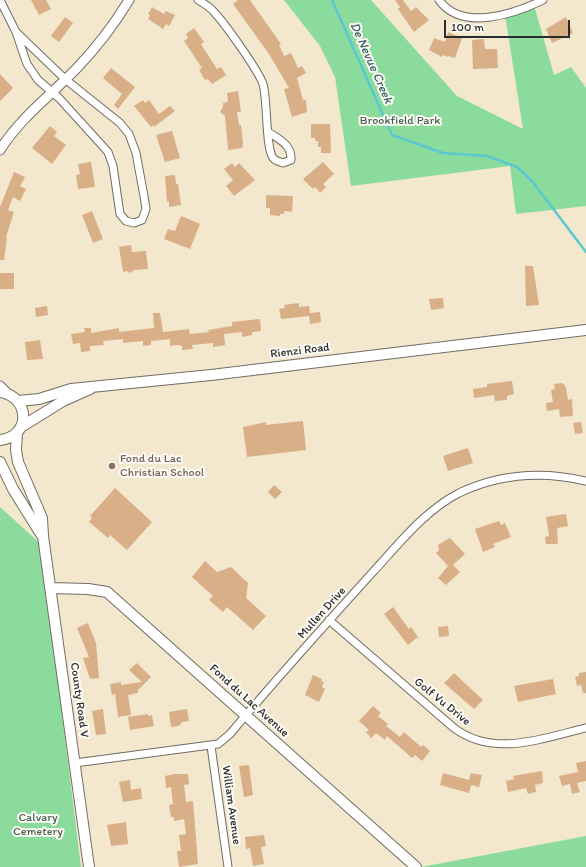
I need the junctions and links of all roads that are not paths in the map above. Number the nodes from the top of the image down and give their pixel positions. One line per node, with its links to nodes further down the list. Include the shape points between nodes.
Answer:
1 (0, 0): 6 (street)
2 (129, 0): 7 (street, via 98,44)
3 (198, 0): 9 (street, via 215,13 260,77 264,89)
4 (439, 0): 5 (street, via 453,13 473,18 514,11)
5 (543, 0)
6 (16, 32): 7 (street); 8 (street, via 27,64 41,84)
7 (65, 79): 8 (street); 8 (street, via 120,123 130,137 136,152 146,209 142,220 134,223 126,221 120,214 113,166 105,146)
8 (52, 92): 10 (street, via 15,129)
9 (268, 132)
10 (0, 150)
11 (586, 330): 12 (main road, Rienzi Road)
12 (92, 388): 14 (main road, Rienzi Road, via 72,389); 15 (main road, via 62,401)
13 (2, 390): 14 (main road)
14 (18, 401): 15 (main road, via 24,414)
15 (19, 430): 16 (main road, via 12,437); 19 (main road, via 16,450 18,462 42,518)
16 (0, 440)
17 (0, 462): 19 (main road, via 13,489)
18 (586, 481): 21 (street, Mullen Drive, via 528,475 494,481 459,493 435,509 414,528)
19 (42, 536): 20 (main road, County Road V)
20 (50, 588): 22 (main road, Fond du Lac Avenue, via 88,588 107,592); 25 (main road, County Road V)
21 (329, 620): 22 (street, Mullen Drive); 23 (street, Golf Vu Drive, via 454,728 472,739 488,744 509,745)
22 (246, 716): 24 (street, Mullen Drive, via 230,734 218,744); 28 (main road, Fond du Lac Avenue)
23 (586, 728)
24 (211, 746): 25 (street, Mullen Drive); 27 (street, William Avenue)
25 (75, 763): 26 (main road, County Road V)
26 (89, 867)
27 (228, 867)
28 (416, 867)

